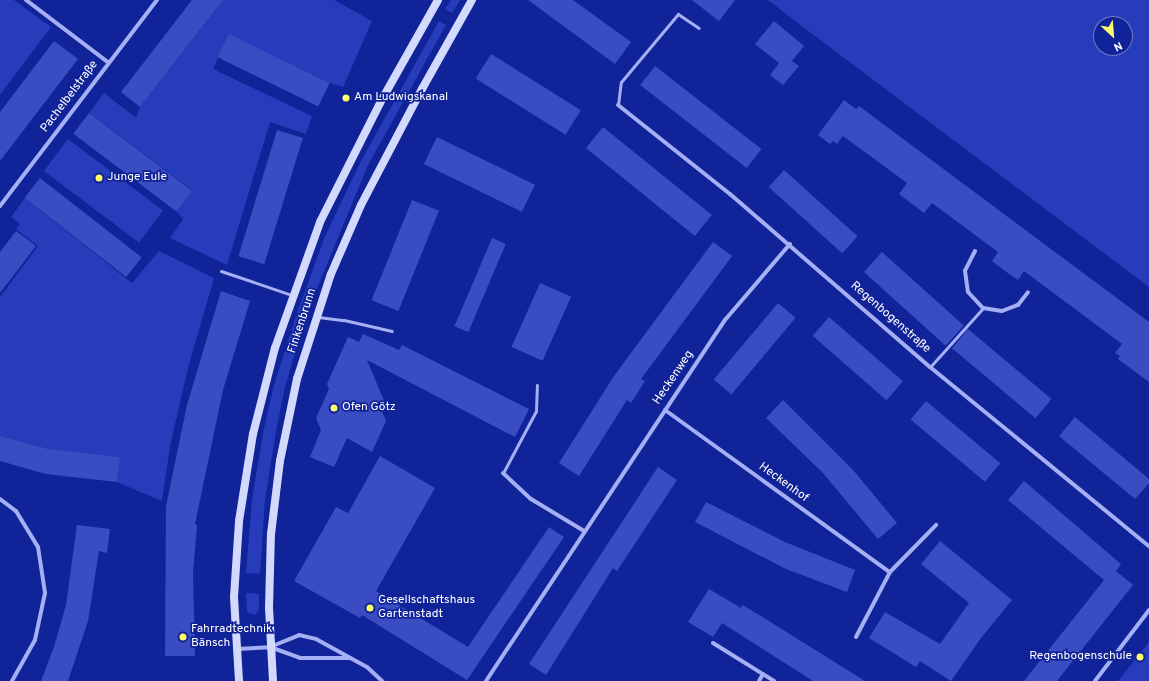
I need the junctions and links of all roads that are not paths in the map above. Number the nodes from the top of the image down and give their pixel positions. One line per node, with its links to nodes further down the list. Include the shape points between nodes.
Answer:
1 (26, 0): 6 (street)
2 (157, 0): 6 (street, Pachelbelstraße)
3 (438, 0): 13 (main road, Finkenbrunn, via 334,192)
4 (472, 0): 15 (main road, Finkenbrunn, via 375,178 339,257)
5 (699, 28): 7 (lane, via 678,14 621,82)
6 (108, 63): 8 (street, Pachelbelstraße)
7 (618, 105): 9 (street, Regenbogenstraße)
8 (0, 206)
9 (790, 244): 17 (street, Regenbogenstraße); 19 (street, Heckenweg, via 725,320)
10 (975, 251): 14 (street, via 965,271 968,292)
11 (220, 272): 13 (lane)
12 (1028, 292): 14 (street, via 1018,305 1002,311)
13 (292, 295): 30 (main road, Finkenbrunn, via 260,404 242,493 234,579)
14 (983, 308): 17 (lane)
15 (316, 317): 16 (lane, via 344,320); 29 (main road, Finkenbrunn, via 294,391 276,486 270,558)
16 (392, 331)
17 (930, 367): 24 (street, Regenbogenstraße)
18 (537, 385): 20 (lane, via 536,410)
19 (665, 410): 23 (street, Heckenweg); 25 (street, Heckenhof)
20 (503, 473): 23 (street, via 530,499)
21 (0, 499): 33 (street, via 16,511 38,547 45,593 35,640)
22 (936, 525): 25 (street)
23 (584, 531): 37 (street, Heckenweg)
24 (1149, 546)
25 (890, 572): 27 (street)
26 (1149, 610): 40 (street)
27 (856, 637)
28 (713, 643): 32 (street)
29 (270, 647): 30 (street); 31 (street, via 300,658); 31 (street, via 299,635 322,641); 35 (main road, Finkenbrunn)
30 (236, 648): 34 (main road, Finkenbrunn)
31 (350, 658): 36 (street, via 367,667)
32 (763, 674): 38 (street); 39 (street)
33 (12, 681)
34 (239, 681)
35 (273, 681)
36 (382, 681)
37 (486, 681)
38 (759, 681)
39 (774, 681)
40 (1094, 681)

